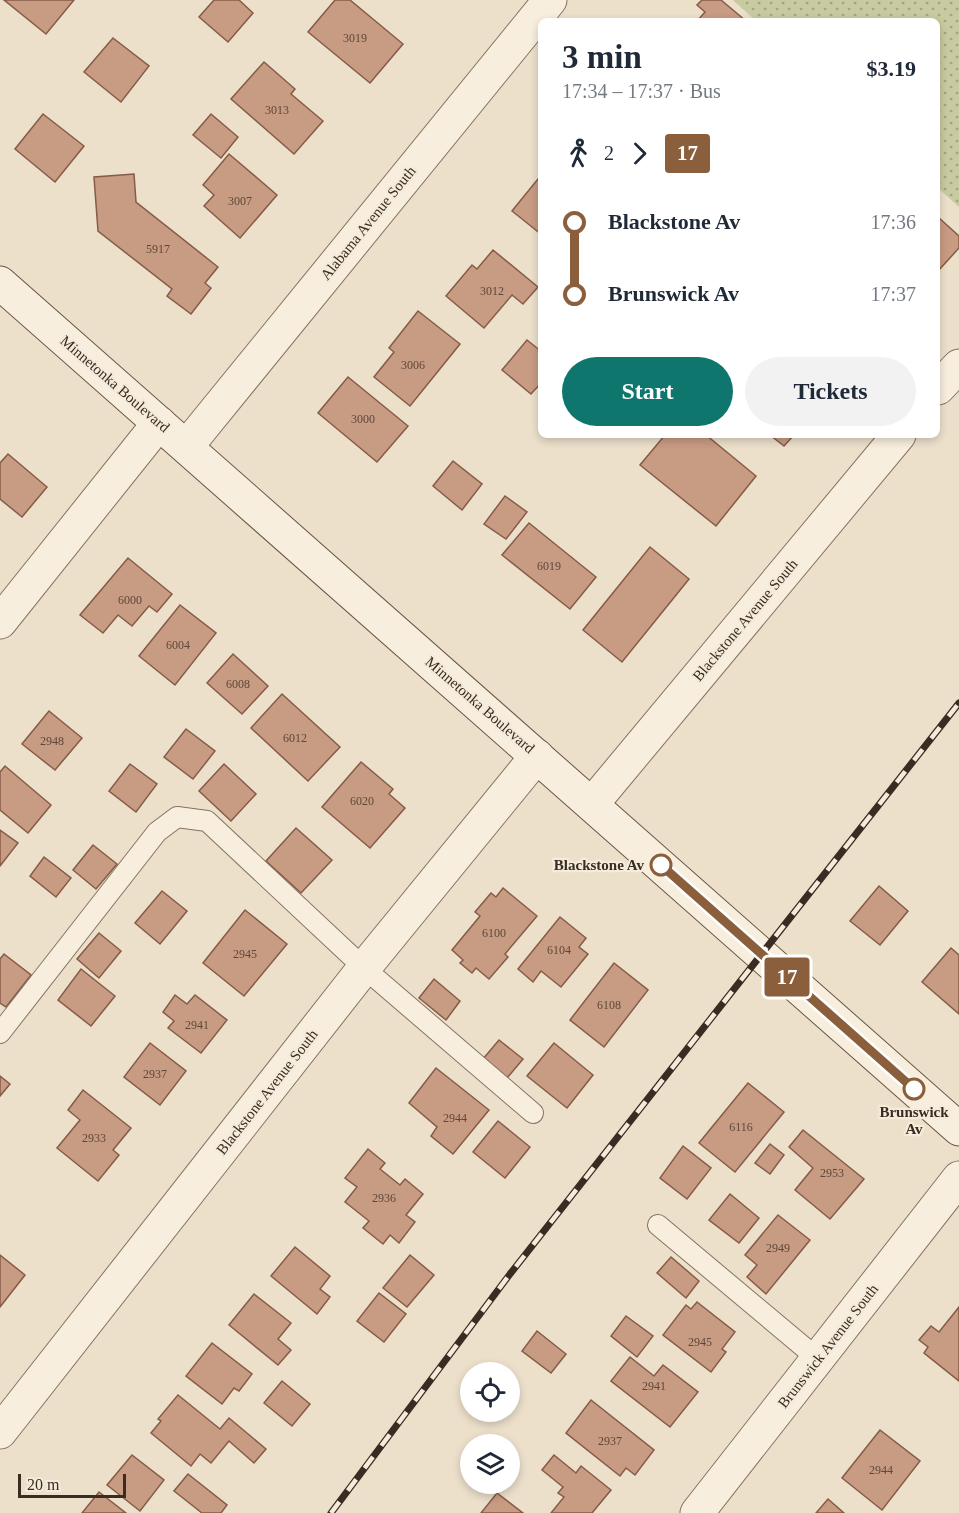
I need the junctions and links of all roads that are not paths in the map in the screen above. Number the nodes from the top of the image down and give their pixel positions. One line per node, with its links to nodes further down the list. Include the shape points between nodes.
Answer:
1 (550, 0): 7 (street, Alabama Avenue South)
2 (0, 283): 5 (street, Minnetonka Boulevard)
3 (959, 366): 4 (street)
4 (940, 386)
5 (159, 423): 7 (street, Minnetonka Boulevard); 8 (street)
6 (897, 438): 10 (street, Blackstone Avenue South)
7 (187, 446): 9 (street, Minnetonka Boulevard)
8 (0, 622)
9 (537, 756): 10 (street, Minnetonka Boulevard); 11 (street, Blackstone Avenue South)
10 (592, 804): 14 (street, Minnetonka Boulevard)
11 (364, 968): 12 (lane, via 207,821 177,817 157,832); 13 (lane); 18 (street, Blackstone Avenue South)
12 (0, 1034)
13 (533, 1113)
14 (959, 1129)
15 (959, 1178): 17 (street, Brunswick Avenue South)
16 (658, 1225): 17 (lane)
17 (818, 1359): 19 (street, Brunswick Avenue South)
18 (0, 1432)
19 (697, 1513)

